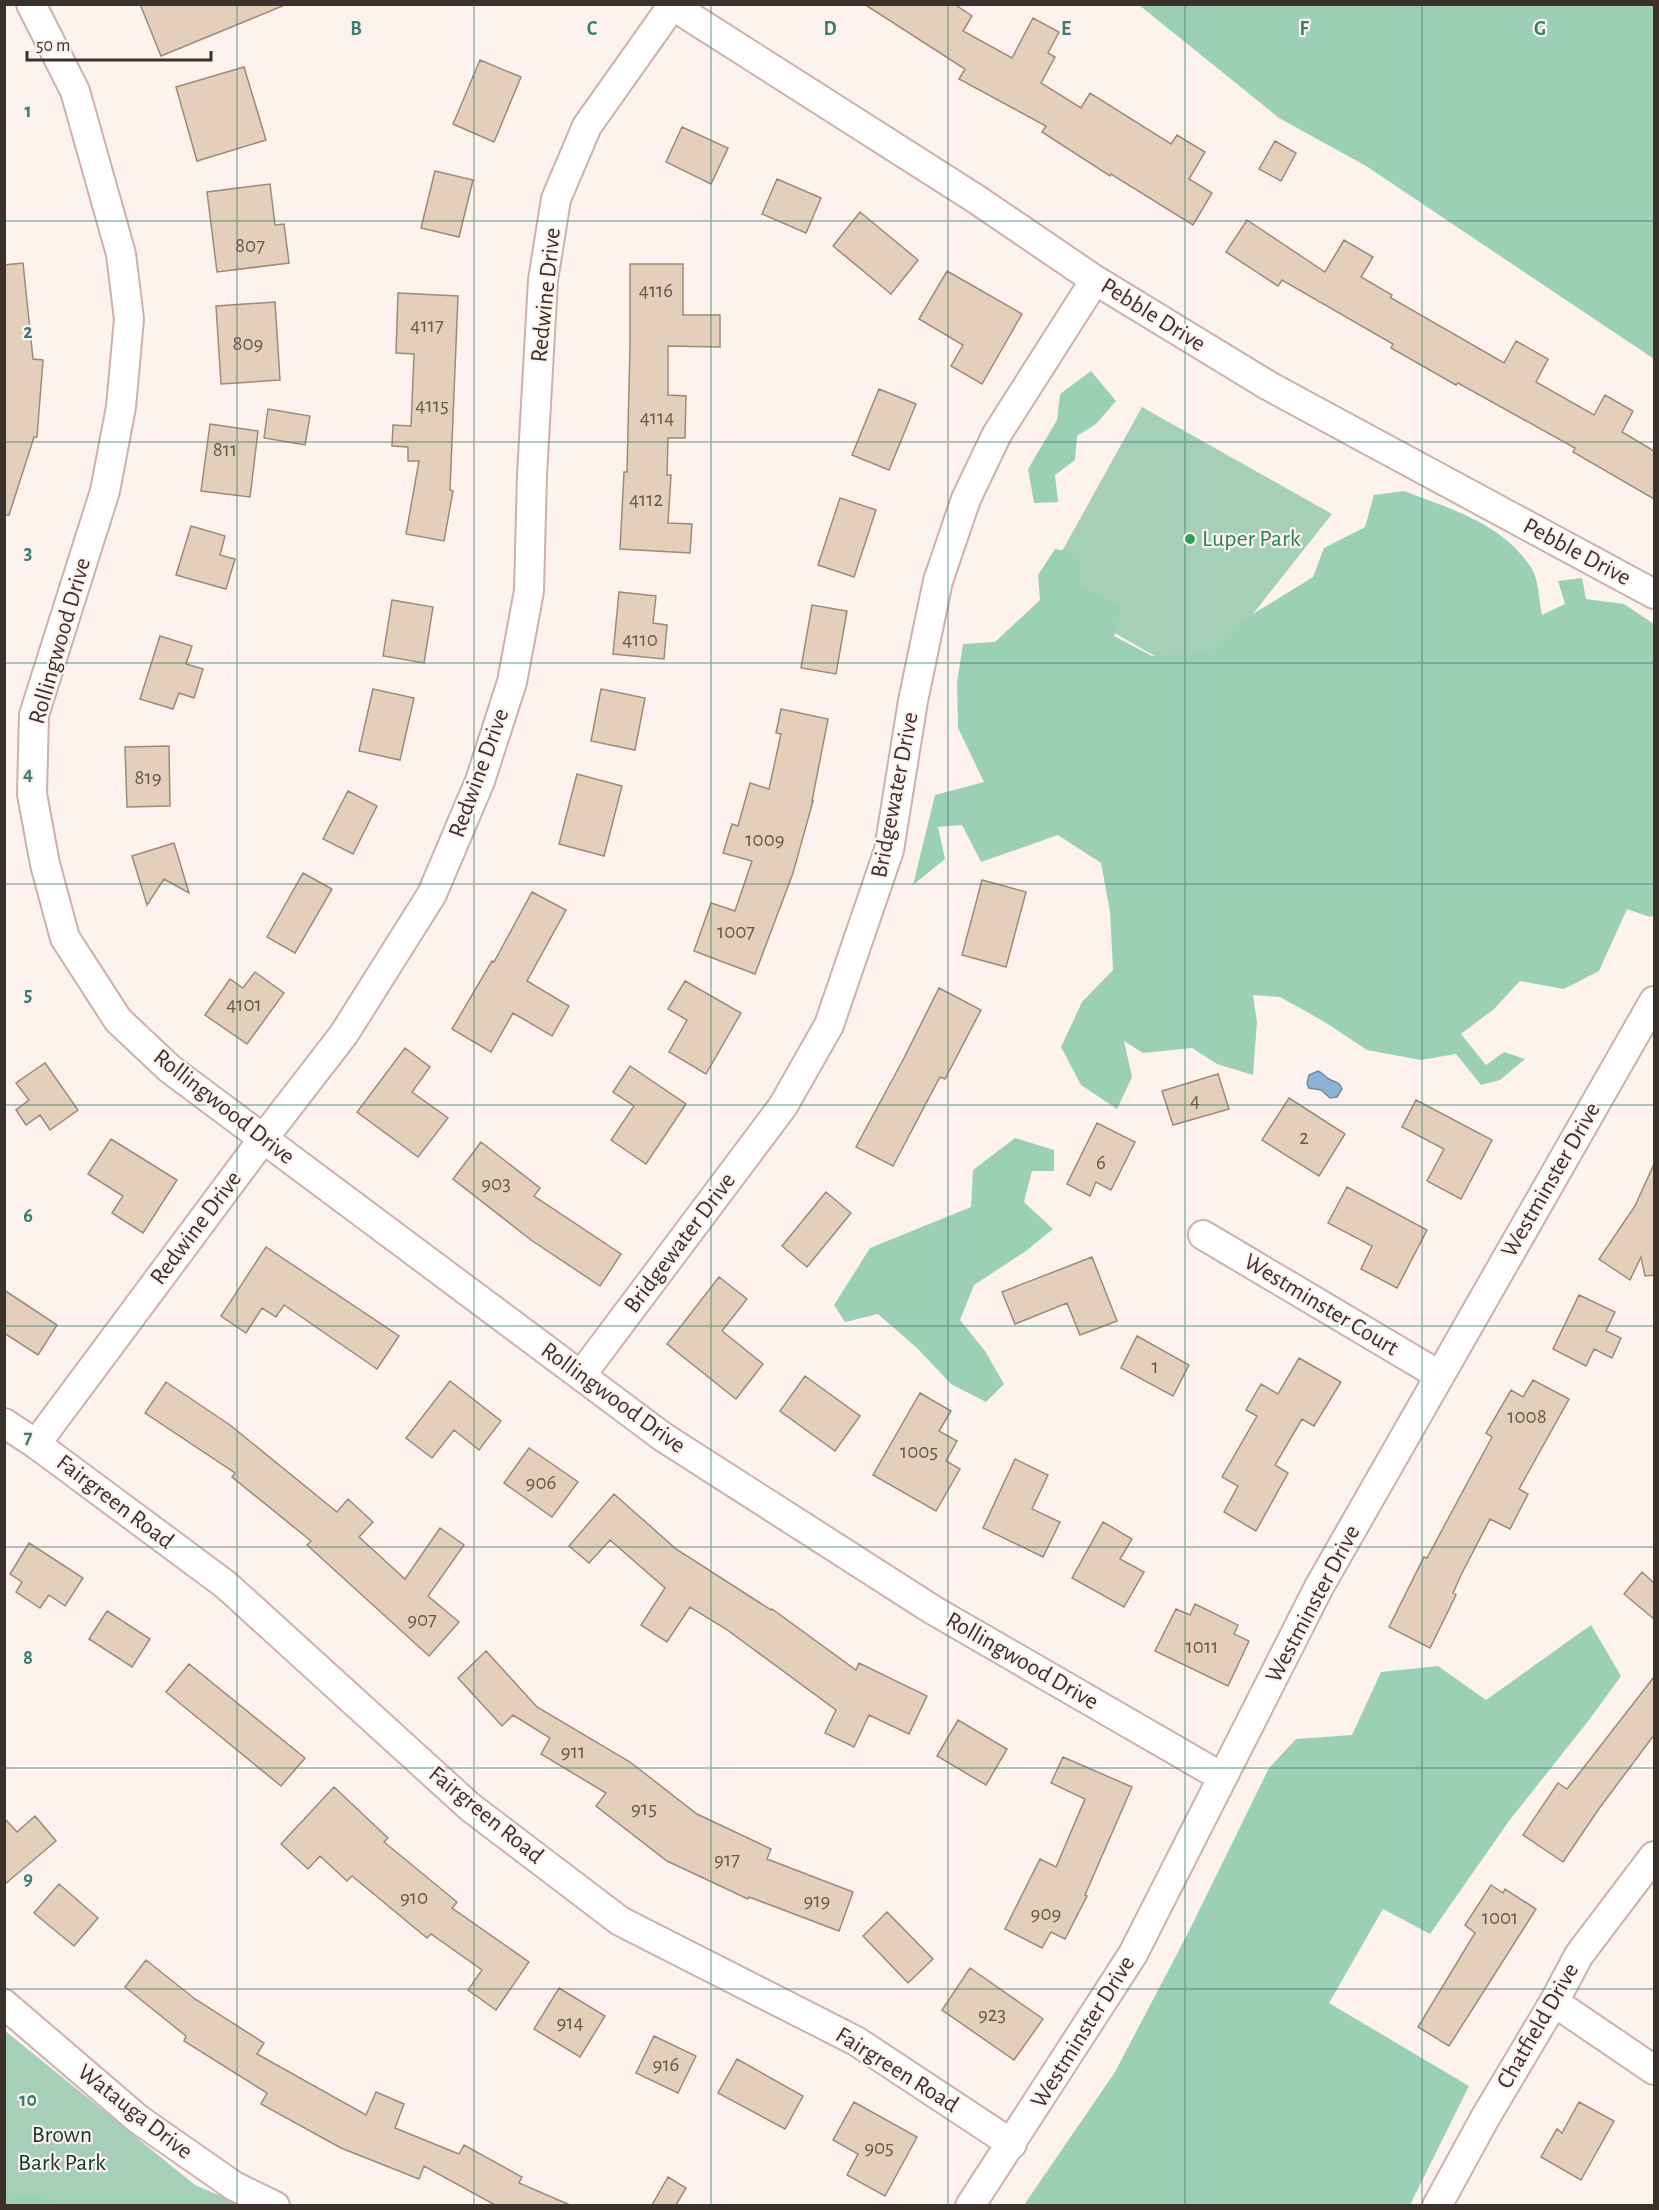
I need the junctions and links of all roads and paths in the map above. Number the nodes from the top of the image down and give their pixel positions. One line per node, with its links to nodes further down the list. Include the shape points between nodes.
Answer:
1 (31, 4): 6 (street, Rollingwood Drive, via 75,91 121,254 129,319 121,407 105,491 34,715 32,794 45,864 65,938 118,1020 170,1070)
2 (671, 5): 3 (street, Pebble Drive, via 976,199); 6 (street, Redwine Drive, via 587,126 556,199 543,280 529,591 512,682 480,781 432,894 344,1034)
3 (1095, 280): 4 (street, Pebble Drive, via 1269,386); 8 (street, Bridgewater Drive, via 997,434 966,499 938,581 913,701 889,850 829,1025 783,1106)
4 (1654, 594)
5 (1654, 1001): 9 (street, Westminster Drive)
6 (263, 1139): 8 (street, Rollingwood Drive); 11 (street, Redwine Drive)
7 (1203, 1235): 9 (street, Westminster Court)
8 (582, 1374): 12 (street, Rollingwood Drive, via 663,1437 923,1603)
9 (1439, 1375): 12 (street, Westminster Drive, via 1319,1587)
10 (4, 1423): 11 (street, Fairgreen Road)
11 (36, 1444): 17 (street, Fairgreen Road, via 226,1585 470,1807 620,1921 856,2041)
12 (1222, 1777): 17 (street, Westminster Drive, via 1133,1954)
13 (1654, 1856): 14 (street, Chatfield Drive, via 1579,1955)
14 (1554, 2002): 16 (street); 20 (street, Chatfield Drive)
15 (4, 2004): 18 (street, Watauga Drive, via 138,2118 234,2186)
16 (1654, 2070)
17 (1012, 2144): 19 (street, Westminster Drive)
18 (275, 2205)
19 (970, 2205)
20 (1437, 2205)

